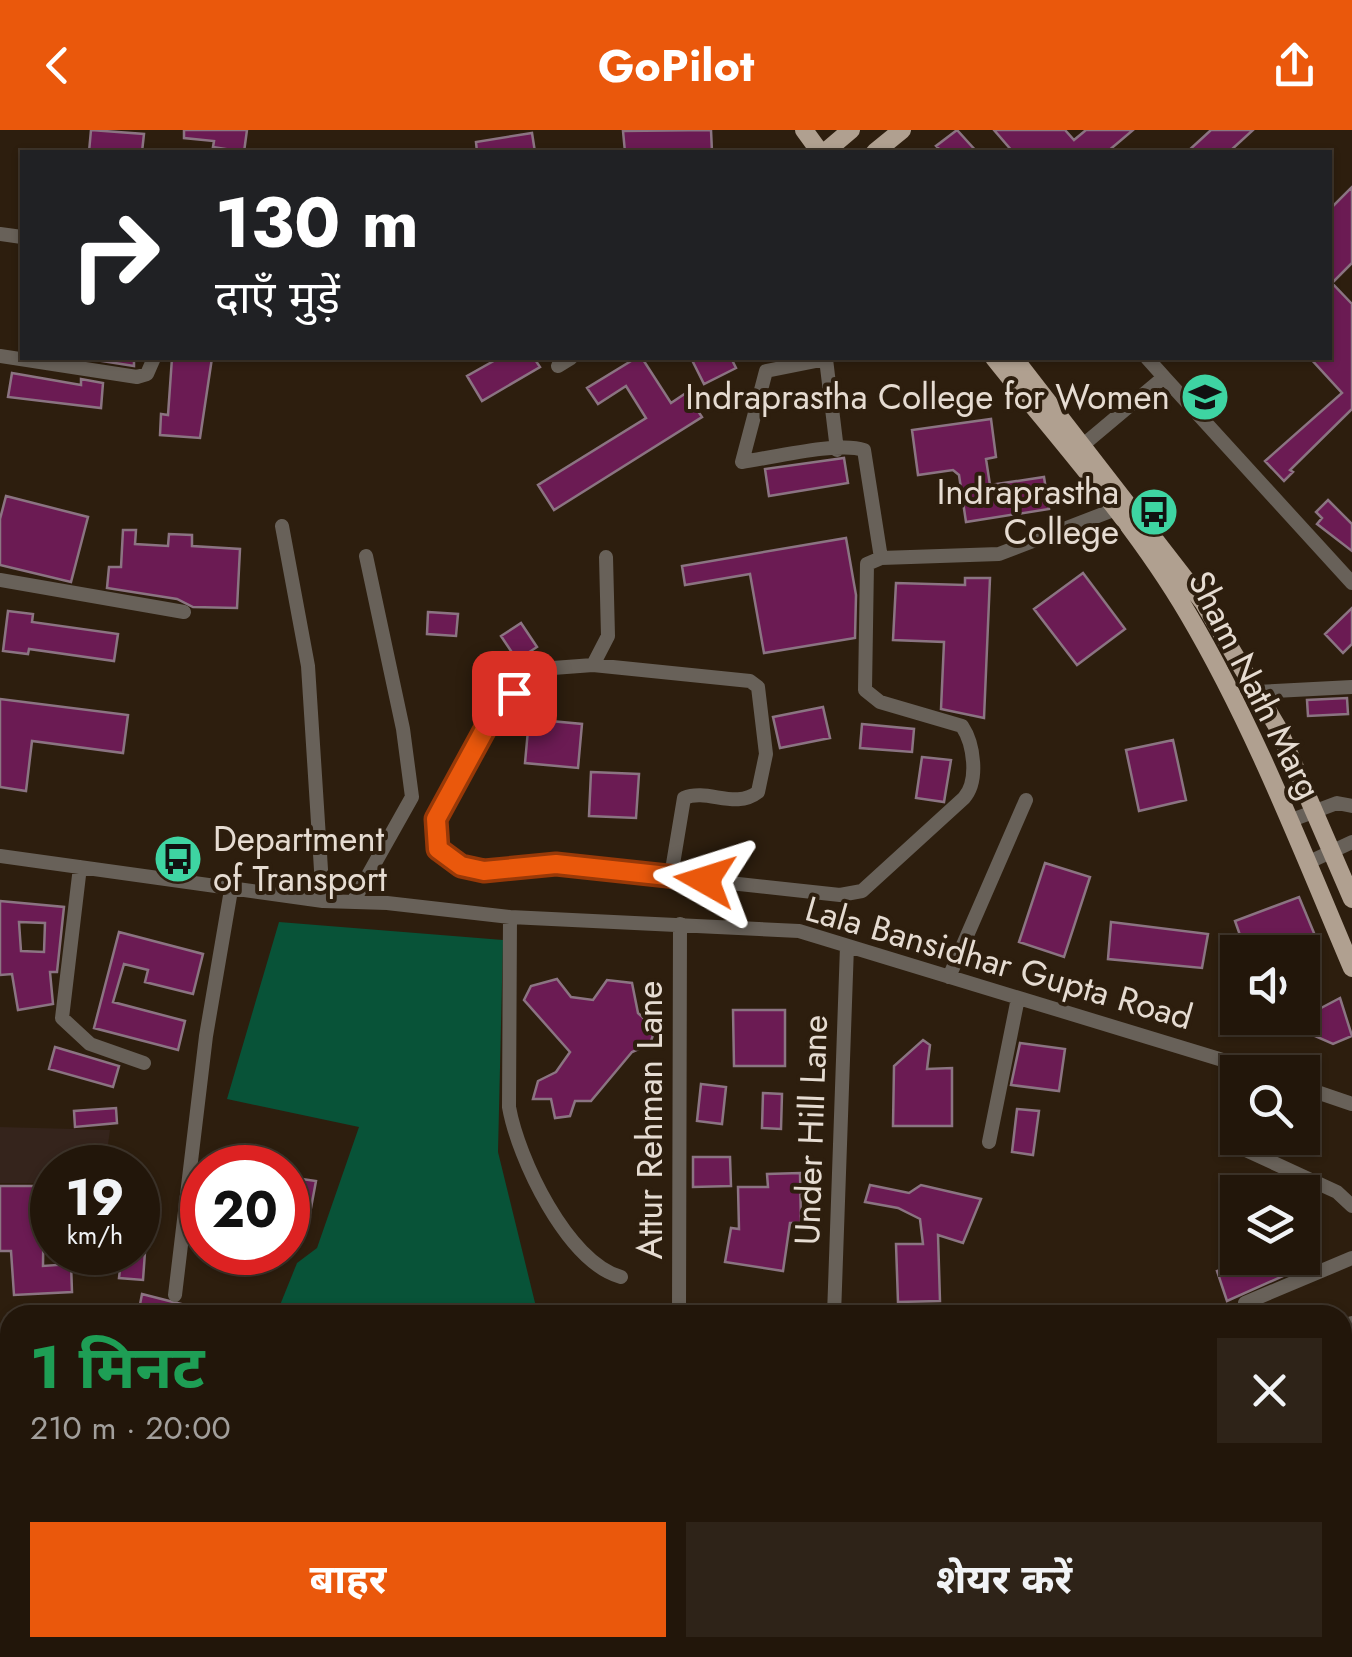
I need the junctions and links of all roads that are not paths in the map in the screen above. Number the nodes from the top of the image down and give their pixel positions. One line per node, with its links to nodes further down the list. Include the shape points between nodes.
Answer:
1 (804, 130): 3 (main road)
2 (902, 130): 4 (main road)
3 (835, 143)
4 (877, 150)
5 (25, 360): 6 (street, via 137,378 148,374)
6 (153, 360)
7 (821, 360): 13 (street, via 766,371 742,462)
8 (826, 360): 13 (street)
9 (996, 360): 14 (main road, Sham Nath Marg)
10 (1015, 360): 14 (main road, Sham Nath Marg)
11 (1149, 360): 12 (street)
12 (1164, 377): 14 (street); 21 (street)
13 (837, 450): 19 (street, via 860,448 867,455)
14 (1078, 450): 15 (main road, Sham Nath Marg); 25 (main road, Sham Nath Marg, via 1203,602)
15 (1116, 509): 19 (street, via 1000,554); 29 (main road, Sham Nath Marg, via 1187,612)
16 (282, 526): 38 (street, via 308,666)
17 (366, 556): 39 (street, via 412,797)
18 (606, 557): 23 (street, via 608,636)
19 (881, 558): 35 (street, via 866,570 865,690 880,702 962,726 972,755 968,794 873,885 851,894)
20 (0, 580): 22 (street)
21 (1352, 582)
22 (184, 612)
23 (593, 665): 35 (street, via 740,678 758,687 766,754 758,792 740,800 684,798); 35 (street, via 553,668 501,705 436,819 438,849 461,866 484,871 540,863)
24 (1352, 687): 25 (street)
25 (1256, 692): 28 (main road, Sham Nath Marg)
26 (1026, 800): 44 (street)
27 (1352, 806): 28 (street, via 1337,802)
28 (1314, 811): 29 (street); 31 (main road, Sham Nath Marg)
29 (1289, 821): 33 (main road, Sham Nath Marg)
30 (1352, 842): 31 (street)
31 (1332, 852): 33 (street); 37 (main road, Sham Nath Marg)
32 (0, 856): 34 (street, Lala Bansidhar Gupta Road)
33 (1308, 863): 43 (main road, Sham Nath Marg)
34 (80, 867): 36 (street, Lala Bansidhar Gupta Road); 47 (street, via 62,1018 90,1044)
35 (671, 876)
36 (230, 890): 38 (street, Lala Bansidhar Gupta Road); 55 (street)
37 (1352, 898)
38 (323, 901): 39 (street, Lala Bansidhar Gupta Road)
39 (353, 902): 40 (street, Lala Bansidhar Gupta Road)
40 (510, 917): 41 (street, Lala Bansidhar Gupta Road); 54 (street, via 514,1136 540,1195 596,1264)
41 (680, 924): 42 (street, Lala Bansidhar Gupta Road, via 799,931); 57 (street, Attur Rehman Lane)
42 (847, 946): 44 (street, Lala Bansidhar Gupta Road); 58 (street, Under Hill Lane)
43 (1352, 968)
44 (949, 977): 45 (street, Lala Bansidhar Gupta Road)
45 (1018, 998): 46 (street, Lala Bansidhar Gupta Road); 50 (street)
46 (1220, 1059)
47 (144, 1063)
48 (1320, 1093): 49 (street)
49 (1352, 1104)
50 (989, 1142)
51 (1255, 1155): 52 (street)
52 (1352, 1206)
53 (1352, 1258): 56 (street)
54 (621, 1277)
55 (176, 1295)
56 (1245, 1303)
57 (680, 1305)
58 (834, 1305)

